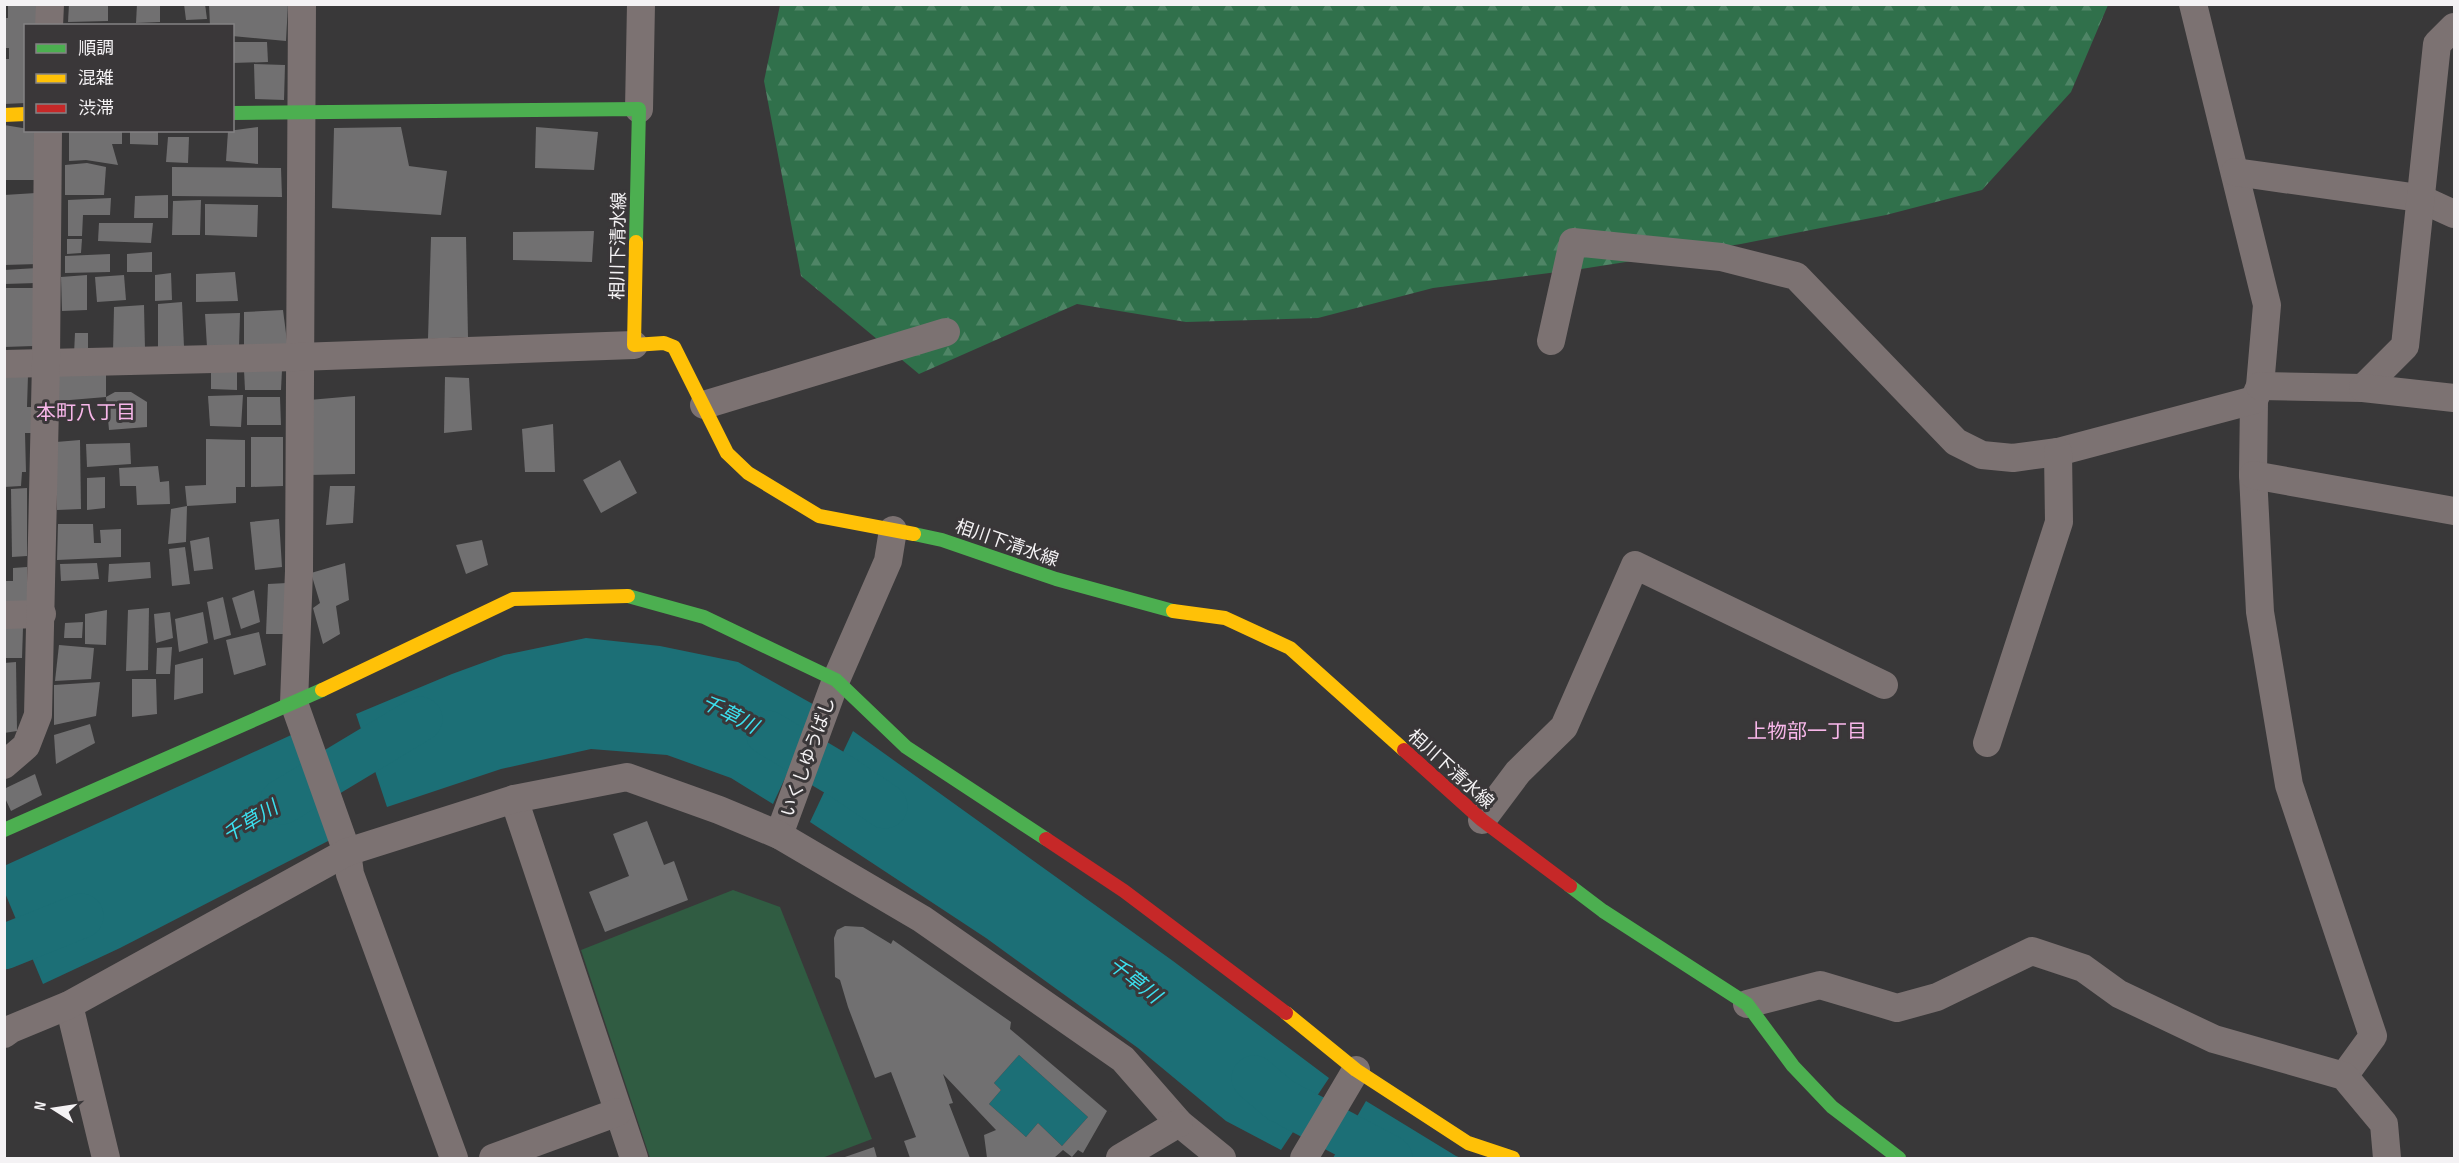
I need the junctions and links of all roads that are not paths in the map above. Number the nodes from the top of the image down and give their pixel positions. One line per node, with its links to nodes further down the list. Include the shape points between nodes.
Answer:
1 (50, 4): 5 (street)
2 (302, 4): 9 (street)
3 (641, 4): 7 (street)
4 (2193, 4): 13 (street)
5 (49, 24)
6 (2454, 27): 14 (street, via 2437,44)
7 (639, 109): 9 (main road); 18 (main road, 相川下清水線)
8 (234, 113): 9 (main road)
9 (300, 113): 19 (street)
10 (24, 114): 11 (main road)
11 (4, 115)
12 (48, 132): 20 (street)
13 (2235, 172): 14 (street); 23 (street, via 2267,305)
14 (2419, 198): 15 (street); 22 (street, via 2405,346)
15 (2454, 214)
16 (946, 332): 25 (street)
17 (1551, 341): 26 (street, via 1573,242 1721,257 1801,280 1956,442 1982,455 2013,458)
18 (634, 345): 19 (street); 25 (main road, 相川下清水線, via 664,343 674,347)
19 (298, 357): 20 (street); 34 (street, via 299,571)
20 (46, 362): 21 (street); 30 (street)
21 (4, 364)
22 (2363, 388): 23 (street); 24 (street)
23 (2257, 393): 26 (street); 27 (street)
24 (2454, 398)
25 (704, 405): 29 (main road, 相川下清水線, via 726,453 748,473 819,516)
26 (2058, 452): 35 (street, via 2059,522)
27 (2253, 475): 28 (street); 46 (street, via 2260,612 2289,785 2373,1036)
28 (2454, 511)
29 (893, 530): 32 (street, いくしゆうばし, via 888,561); 38 (main road, 相川下清水線, via 942,540 1162,610 1225,618 1290,648)
30 (42, 614): 31 (street); 36 (street, via 38,715 26,746)
31 (4, 615)
32 (836, 680): 34 (main road, via 704,617 626,595 513,599); 40 (street, いくしゆうばし); 45 (main road, via 906,747 1124,891)
33 (1884, 685): 38 (street, via 1635,565 1564,727 1518,772)
34 (294, 703): 39 (main road); 41 (street)
35 (1987, 742)
36 (4, 765)
37 (514, 799): 40 (street, via 627,777); 41 (street); 47 (street)
38 (1482, 820): 42 (main road, 相川下清水線, via 1603,911)
39 (4, 830)
40 (779, 835): 48 (street, via 922,919 1123,1059)
41 (346, 852): 43 (street); 50 (street, via 350,874)
42 (1747, 1004): 46 (street, via 1820,986 1898,1008 1937,997 2032,951 2083,968 2119,994 2214,1039); 57 (main road, 相川下清水線, via 1793,1066 1832,1107)
43 (69, 1005): 44 (street); 49 (street)
44 (7, 1024)
45 (1356, 1070): 55 (street); 56 (main road, via 1468,1143)
46 (2344, 1076): 58 (street, via 2384,1124)
47 (618, 1112): 51 (street); 52 (street)
48 (1179, 1123): 53 (street); 54 (street)
49 (105, 1158)
50 (454, 1158)
51 (494, 1158)
52 (634, 1158)
53 (1120, 1158)
54 (1222, 1158)
55 (1304, 1158)
56 (1513, 1158)
57 (1899, 1158)
58 (2387, 1158)

